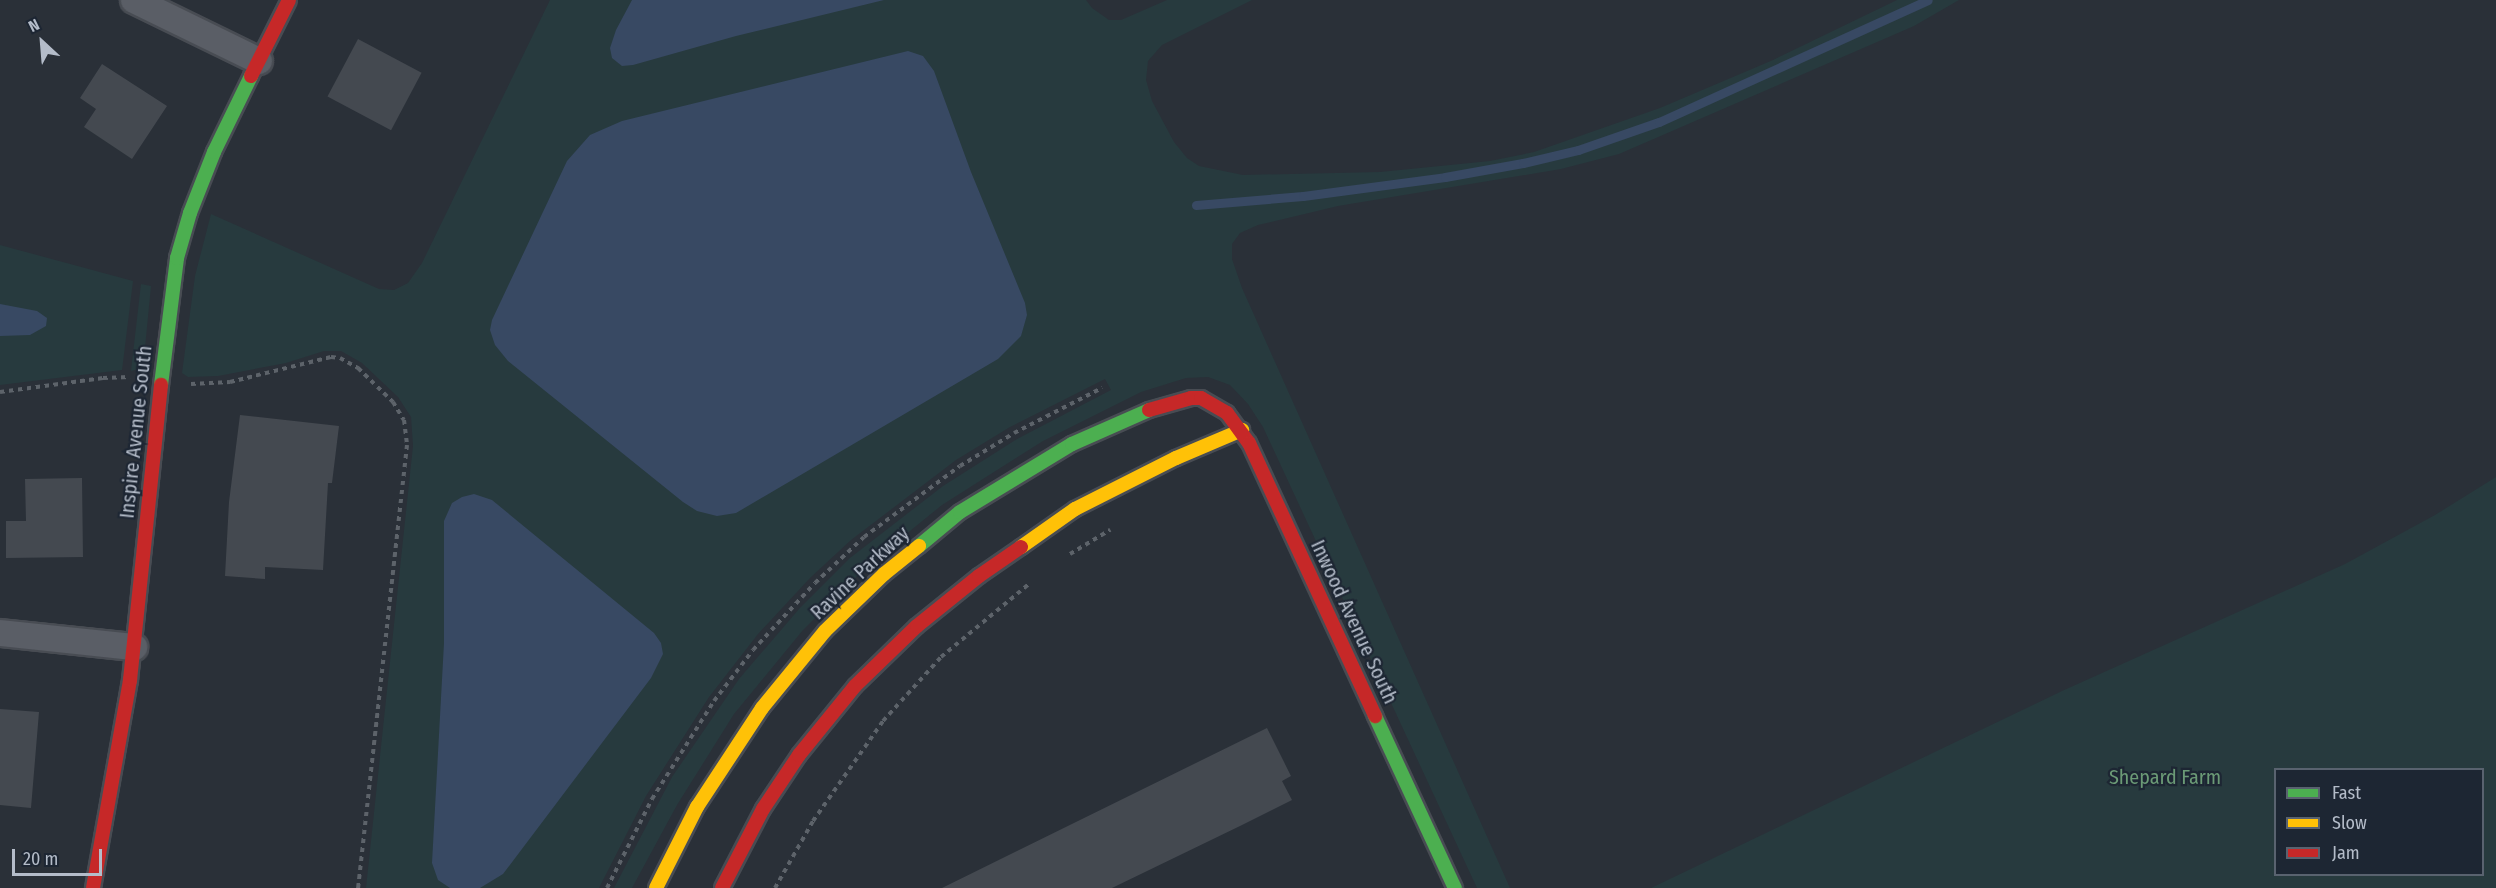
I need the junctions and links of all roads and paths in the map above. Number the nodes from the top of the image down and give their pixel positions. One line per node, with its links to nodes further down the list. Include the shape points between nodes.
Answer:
1 (134, 0): 3 (street)
2 (289, 0): 3 (street, Inspire Avenue South)
3 (259, 61): 13 (street, Inspire Avenue South, via 201,182 177,258)
4 (126, 376): 6 (path)
5 (183, 383): 15 (path, via 230,382 340,358 358,368 393,402 404,420 407,445)
6 (0, 392)
7 (1191, 398): 8 (street, Inwood Avenue South, via 1202,398 1219,406); 16 (street, Ravine Parkway, via 1118,421 1015,477 941,526 878,580 813,644 762,708 701,800)
8 (1242, 430): 17 (street, via 1075,509 979,576 917,626 855,686 799,755 763,809); 19 (street, Inwood Avenue South)
9 (1118, 525): 10 (path)
10 (1067, 556)
11 (1035, 579): 18 (path, via 948,651 883,721 813,820)
12 (0, 633): 13 (street)
13 (134, 647): 14 (street, Inspire Avenue South, via 120,750)
14 (93, 888)
15 (358, 888)
16 (656, 888)
17 (723, 888)
18 (775, 888)
19 (1455, 888)

